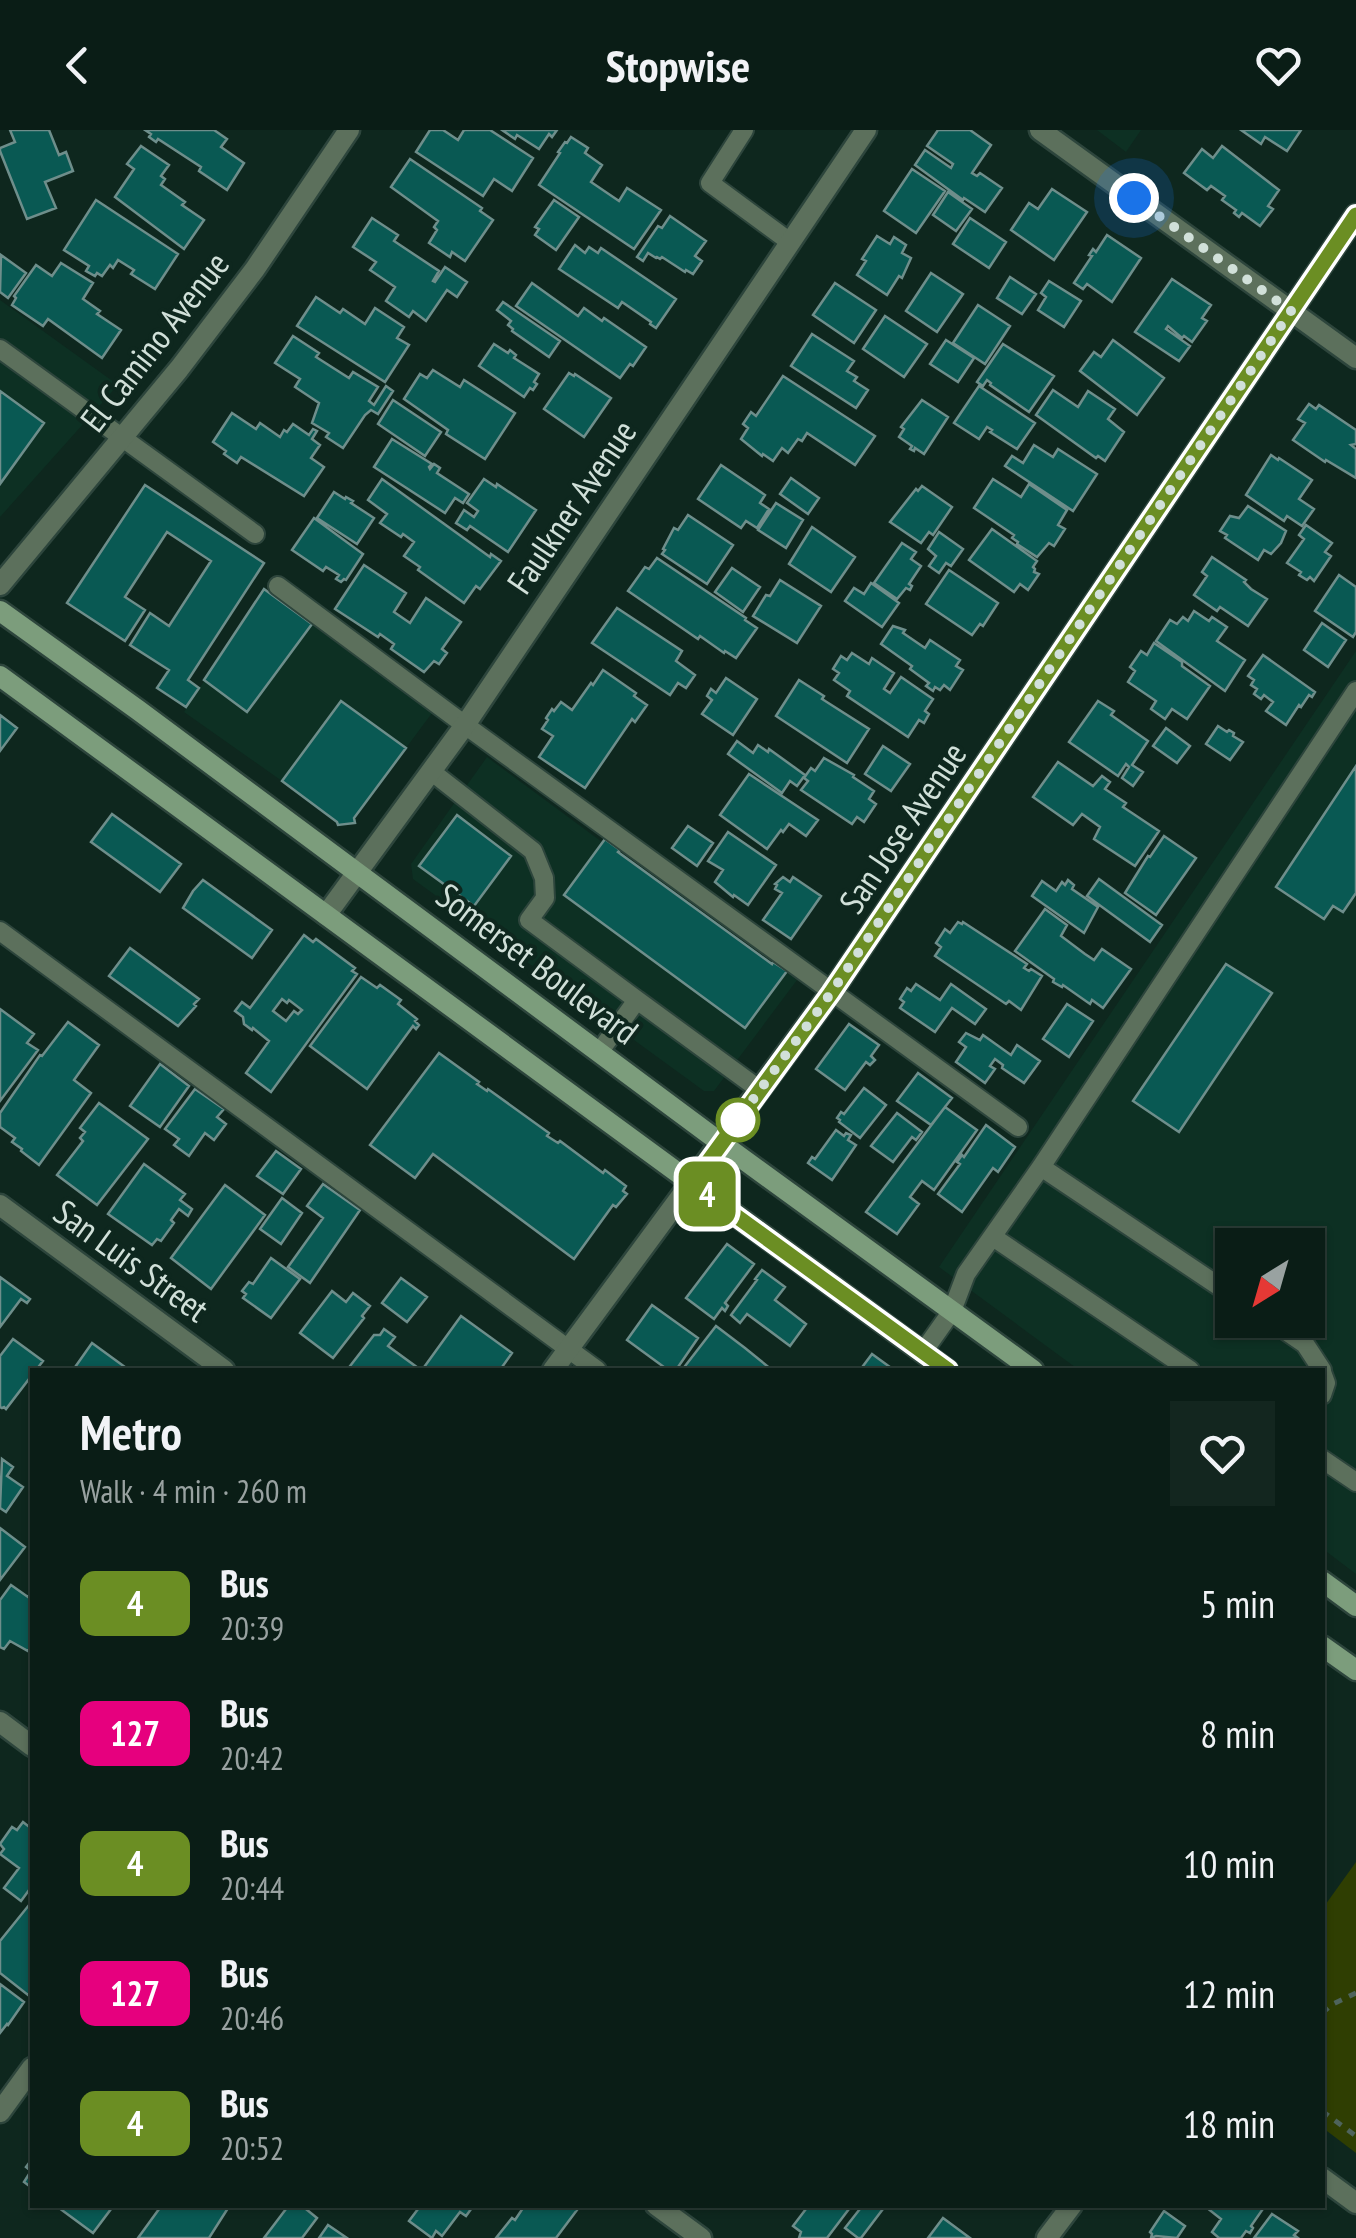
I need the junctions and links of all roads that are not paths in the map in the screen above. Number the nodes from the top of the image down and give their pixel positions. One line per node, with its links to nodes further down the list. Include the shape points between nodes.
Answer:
1 (349, 130): 10 (street, El Camino Avenue, via 255,269)
2 (744, 130): 6 (lane, via 710,183)
3 (866, 130): 6 (street, Faulkner Avenue)
4 (1040, 130): 7 (street)
5 (1356, 215): 7 (street, San Jose Avenue)
6 (790, 242): 17 (street, Faulkner Avenue)
7 (1291, 311): 9 (street); 22 (street, San Jose Avenue)
8 (0, 349): 10 (lane)
9 (1356, 358)
10 (123, 437): 11 (lane); 12 (street, El Camino Avenue)
11 (255, 534)
12 (0, 585)
13 (278, 586): 17 (lane)
14 (0, 612): 19 (main road, Somerset Boulevard)
15 (0, 676): 20 (main road)
16 (1356, 691): 28 (lane)
17 (465, 725): 18 (street, Faulkner Avenue); 22 (lane)
18 (432, 772): 19 (street, Faulkner Avenue); 23 (lane, via 533,851 544,898 528,920)
19 (358, 872): 20 (street, Faulkner Avenue); 24 (main road, Somerset Boulevard)
20 (326, 915): 29 (main road)
21 (0, 931): 35 (lane)
22 (831, 993): 25 (street, San Jose Avenue); 26 (lane)
23 (637, 1000): 24 (lane); 25 (lane)
24 (600, 1051): 27 (main road, Somerset Boulevard)
25 (760, 1090): 27 (street, San Jose Avenue)
26 (1018, 1127)
27 (721, 1143): 29 (street, San Jose Avenue); 33 (main road, Somerset Boulevard)
28 (1041, 1167): 31 (lane); 32 (lane)
29 (692, 1184): 35 (street, San Jose Avenue); 36 (main road)
30 (0, 1205): 37 (street, San Luis Street)
31 (993, 1238): 33 (lane, via 966,1274); 42 (lane)
32 (1215, 1284)
33 (952, 1311): 36 (lane); 41 (main road, Somerset Boulevard)
34 (1297, 1338): 43 (lane)
35 (568, 1349): 38 (street, San Jose Avenue); 39 (lane)
36 (923, 1352): 40 (main road)
37 (221, 1368)
38 (554, 1368)
39 (594, 1368)
40 (945, 1368)
41 (1031, 1368)
42 (1187, 1368)
43 (1320, 1368)
44 (1325, 1461): 45 (lane)
45 (1356, 1482)
46 (1325, 1583): 47 (main road)
47 (1356, 1606)
48 (1325, 1648): 49 (main road)
49 (1356, 1670)
50 (0, 1722): 51 (street)
51 (30, 1744)
52 (30, 2071): 53 (street)
53 (0, 2112)
54 (1325, 2180): 55 (street)
55 (1356, 2203)
56 (660, 2208): 58 (street)
57 (1070, 2208): 59 (street)
58 (700, 2238)
59 (1047, 2238)

